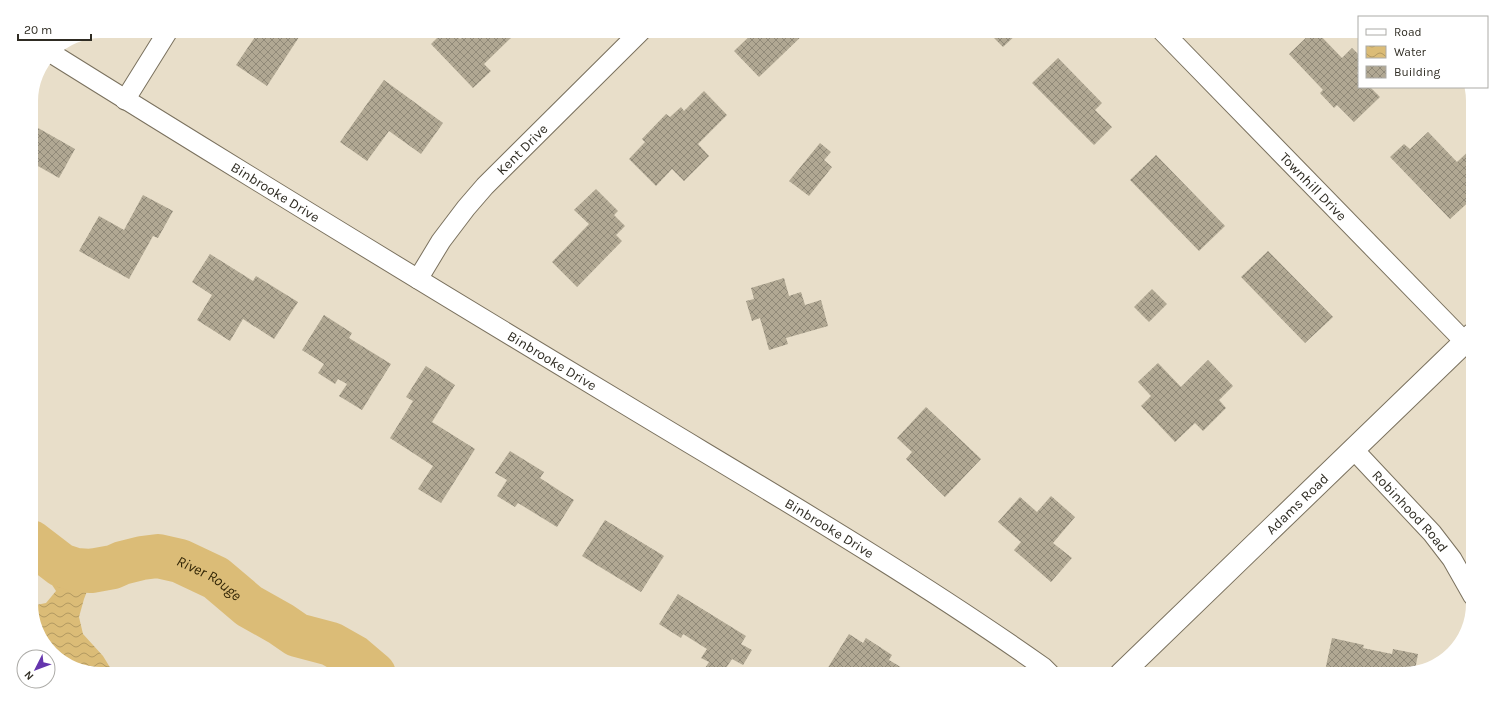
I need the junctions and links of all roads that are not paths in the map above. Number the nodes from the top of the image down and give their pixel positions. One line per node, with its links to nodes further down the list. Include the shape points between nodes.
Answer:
1 (164, 38): 5 (street)
2 (634, 38): 6 (street, Kent Drive, via 485,186 441,241)
3 (1169, 38): 7 (street, Townhill Drive)
4 (57, 57): 5 (street, Binbrooke Drive)
5 (125, 100): 6 (street, Binbrooke Drive)
6 (418, 279): 11 (street, Binbrooke Drive, via 866,550)
7 (1466, 335)
8 (1466, 341): 9 (street, Adams Road)
9 (1354, 450): 10 (street, Robinhood Road, via 1432,533 1452,559); 12 (street, Adams Road)
10 (1466, 584)
11 (1043, 667)
12 (1128, 667)

